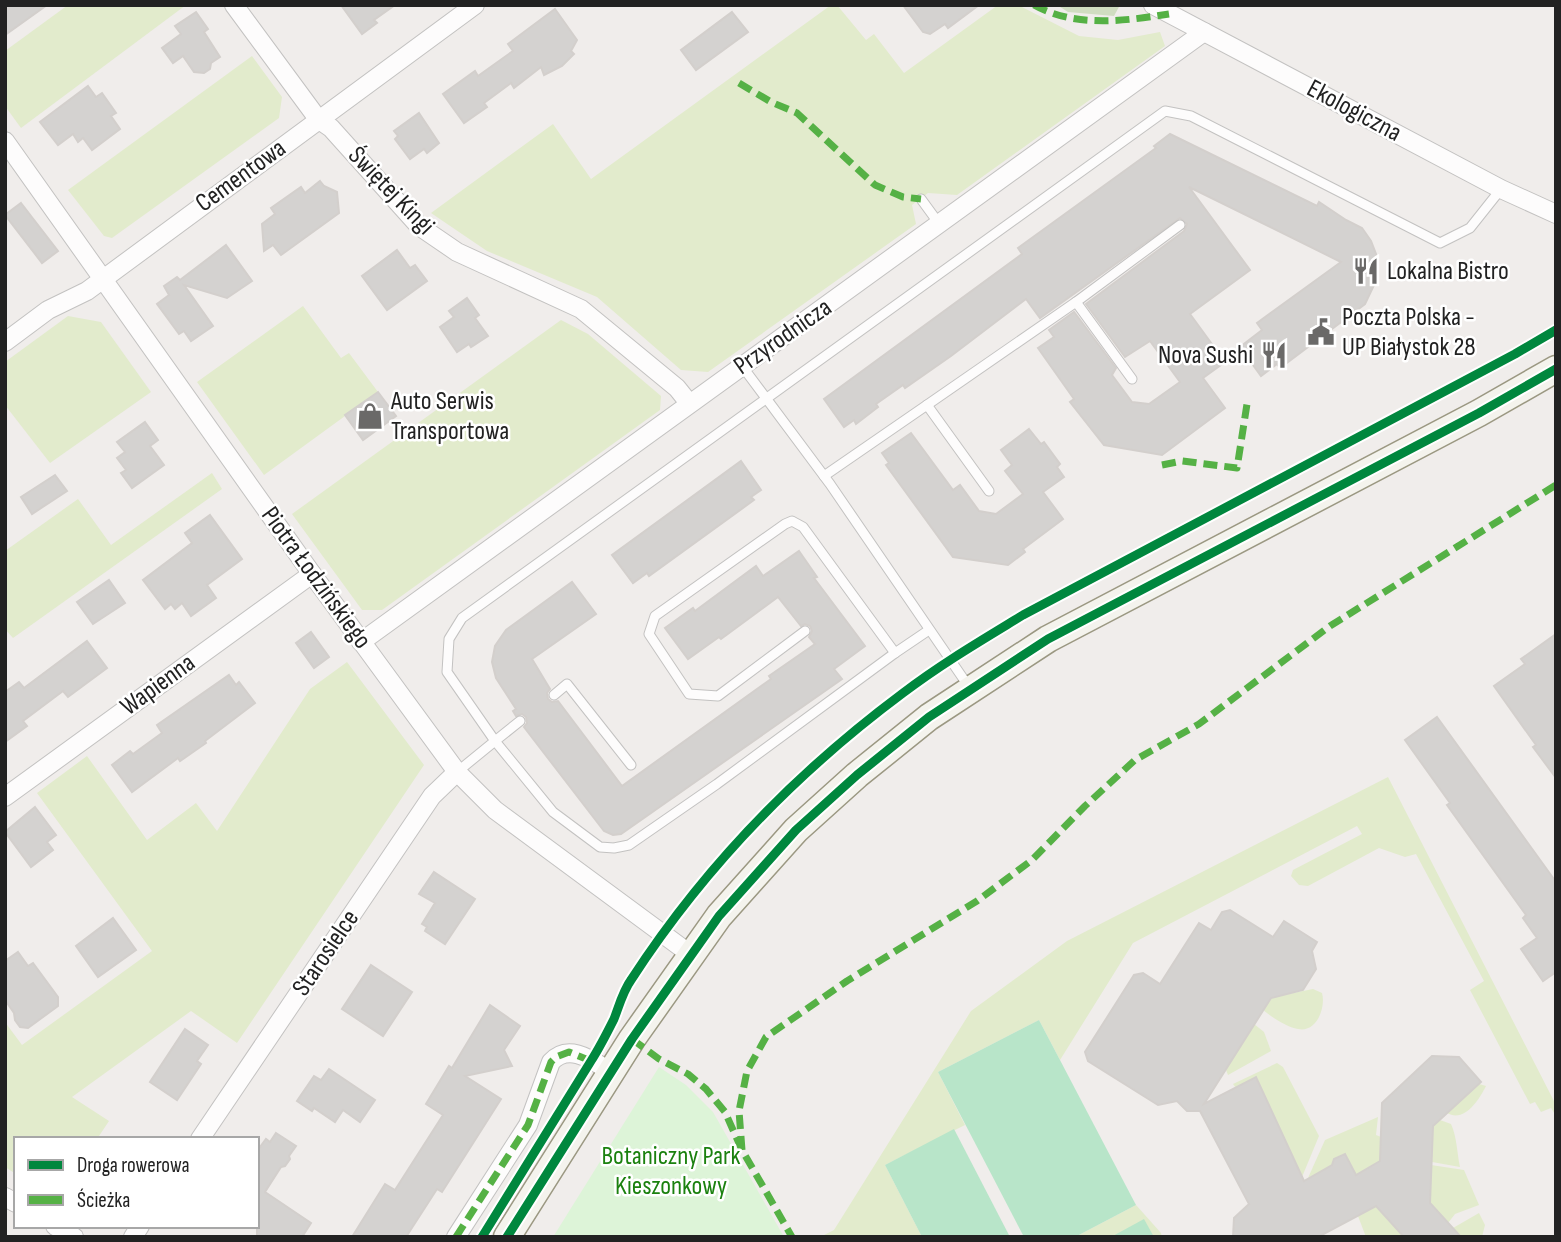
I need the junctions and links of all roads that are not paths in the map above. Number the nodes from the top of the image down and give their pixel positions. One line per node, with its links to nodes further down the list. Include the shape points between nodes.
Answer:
1 (234, 5): 5 (street, Świętej Kingi)
2 (475, 5): 5 (street, Cementowa)
3 (1153, 5): 4 (street, Ekologiczna)
4 (1204, 32): 7 (street, Ekologiczna); 10 (street, Przyrodnicza)
5 (318, 119): 12 (street, Cementowa); 19 (street, Świętej Kingi, via 419,226 457,252 581,309)
6 (5, 141): 12 (street, Piotra Łodzińskiego)
7 (1501, 189): 9 (street, Ekologiczna); 18 (lane, via 1470,228 1440,243 1191,116 1165,111)
8 (921, 199): 10 (lane)
9 (1556, 214)
10 (940, 225): 15 (street, Przyrodnicza)
11 (1180, 225): 13 (lane)
12 (102, 278): 14 (street, Cementowa); 23 (street, Piotra Łodzińskiego)
13 (1076, 302): 17 (lane); 20 (lane)
14 (5, 342)
15 (742, 366): 18 (lane); 19 (street, Przyrodnicza)
16 (1556, 369): 28 (street, via 1048,639)
17 (1132, 379)
18 (767, 400): 21 (lane); 31 (lane, via 463,618 449,639 446,672)
19 (689, 403): 26 (street, Przyrodnicza)
20 (928, 405): 21 (lane); 22 (lane)
21 (824, 476): 24 (lane)
22 (989, 491)
23 (312, 574): 26 (street, Piotra Łodzińskiego); 34 (street, Wapienna)
24 (929, 630): 27 (lane); 28 (lane)
25 (805, 631): 27 (lane, via 718,696 689,694 649,634 655,616 792,521 803,527)
26 (361, 642): 33 (street, Piotra Łodzińskiego)
27 (895, 653): 31 (lane, via 629,845 600,847 552,813)
28 (970, 688): 35 (street, via 857,775 796,830)
29 (554, 695): 32 (lane, via 567,684)
30 (520, 721): 31 (lane)
31 (495, 741): 33 (lane)
32 (631, 765)
33 (457, 772): 35 (street, Piotra Łodzińskiego, via 495,810); 37 (street, Starosielce, via 432,796)
34 (5, 797)
35 (690, 954): 36 (street)
36 (611, 1072): 39 (street); 41 (street, via 576,1053 551,1062 528,1125)
37 (201, 1137)
38 (58, 1228): 40 (street)
39 (508, 1236)
40 (74, 1237)
41 (456, 1237)

